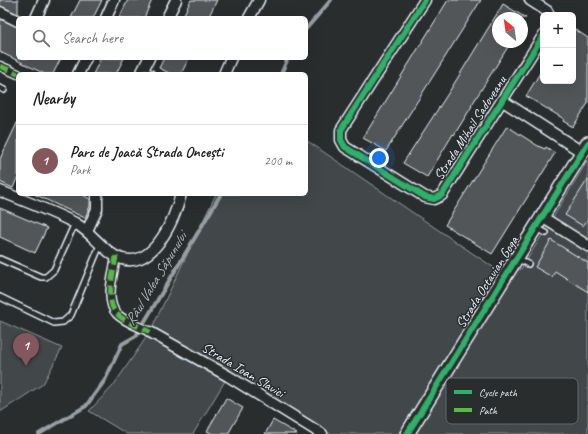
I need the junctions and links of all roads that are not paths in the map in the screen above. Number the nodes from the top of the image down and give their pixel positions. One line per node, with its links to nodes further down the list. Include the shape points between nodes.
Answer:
1 (44, 0): 9 (street)
2 (114, 0): 10 (street)
3 (176, 0): 11 (street)
4 (259, 0): 12 (street)
5 (425, 0): 23 (street, Strada Mihail Sadoveanu, via 341,130 341,140 345,147 425,198 434,199 442,194)
6 (530, 0): 8 (street)
7 (0, 12): 13 (street)
8 (548, 12)
9 (37, 16)
10 (107, 16)
11 (169, 16)
12 (250, 16)
13 (16, 20)
14 (540, 41): 23 (street, Strada Mihail Sadoveanu)
15 (85, 60): 19 (street)
16 (148, 60): 20 (street)
17 (230, 60): 21 (street)
18 (0, 66): 22 (street)
19 (79, 72)
20 (145, 72)
21 (225, 72)
22 (16, 73)
23 (503, 101): 24 (street)
24 (583, 153): 31 (street, Strada Octavian Goga)
25 (0, 190): 26 (street)
26 (16, 195)
27 (21, 196): 30 (street)
28 (98, 196): 32 (street, via 97,209)
29 (181, 196): 35 (street, via 177,211 161,241 154,248 145,255 135,258 125,259)
30 (75, 223): 32 (street); 36 (lane, via 54,270 46,277)
31 (541, 226): 34 (street); 40 (street, Strada Octavian Goga, via 523,261)
32 (87, 231): 33 (street)
33 (100, 245): 35 (street); 37 (lane, via 71,315 64,322 54,323)
34 (588, 246)
35 (116, 256): 38 (street, via 111,306 118,314)
36 (0, 259)
37 (0, 297)
38 (150, 332): 39 (street, Strada Ioan Slavici)
39 (322, 434)
40 (407, 434)

